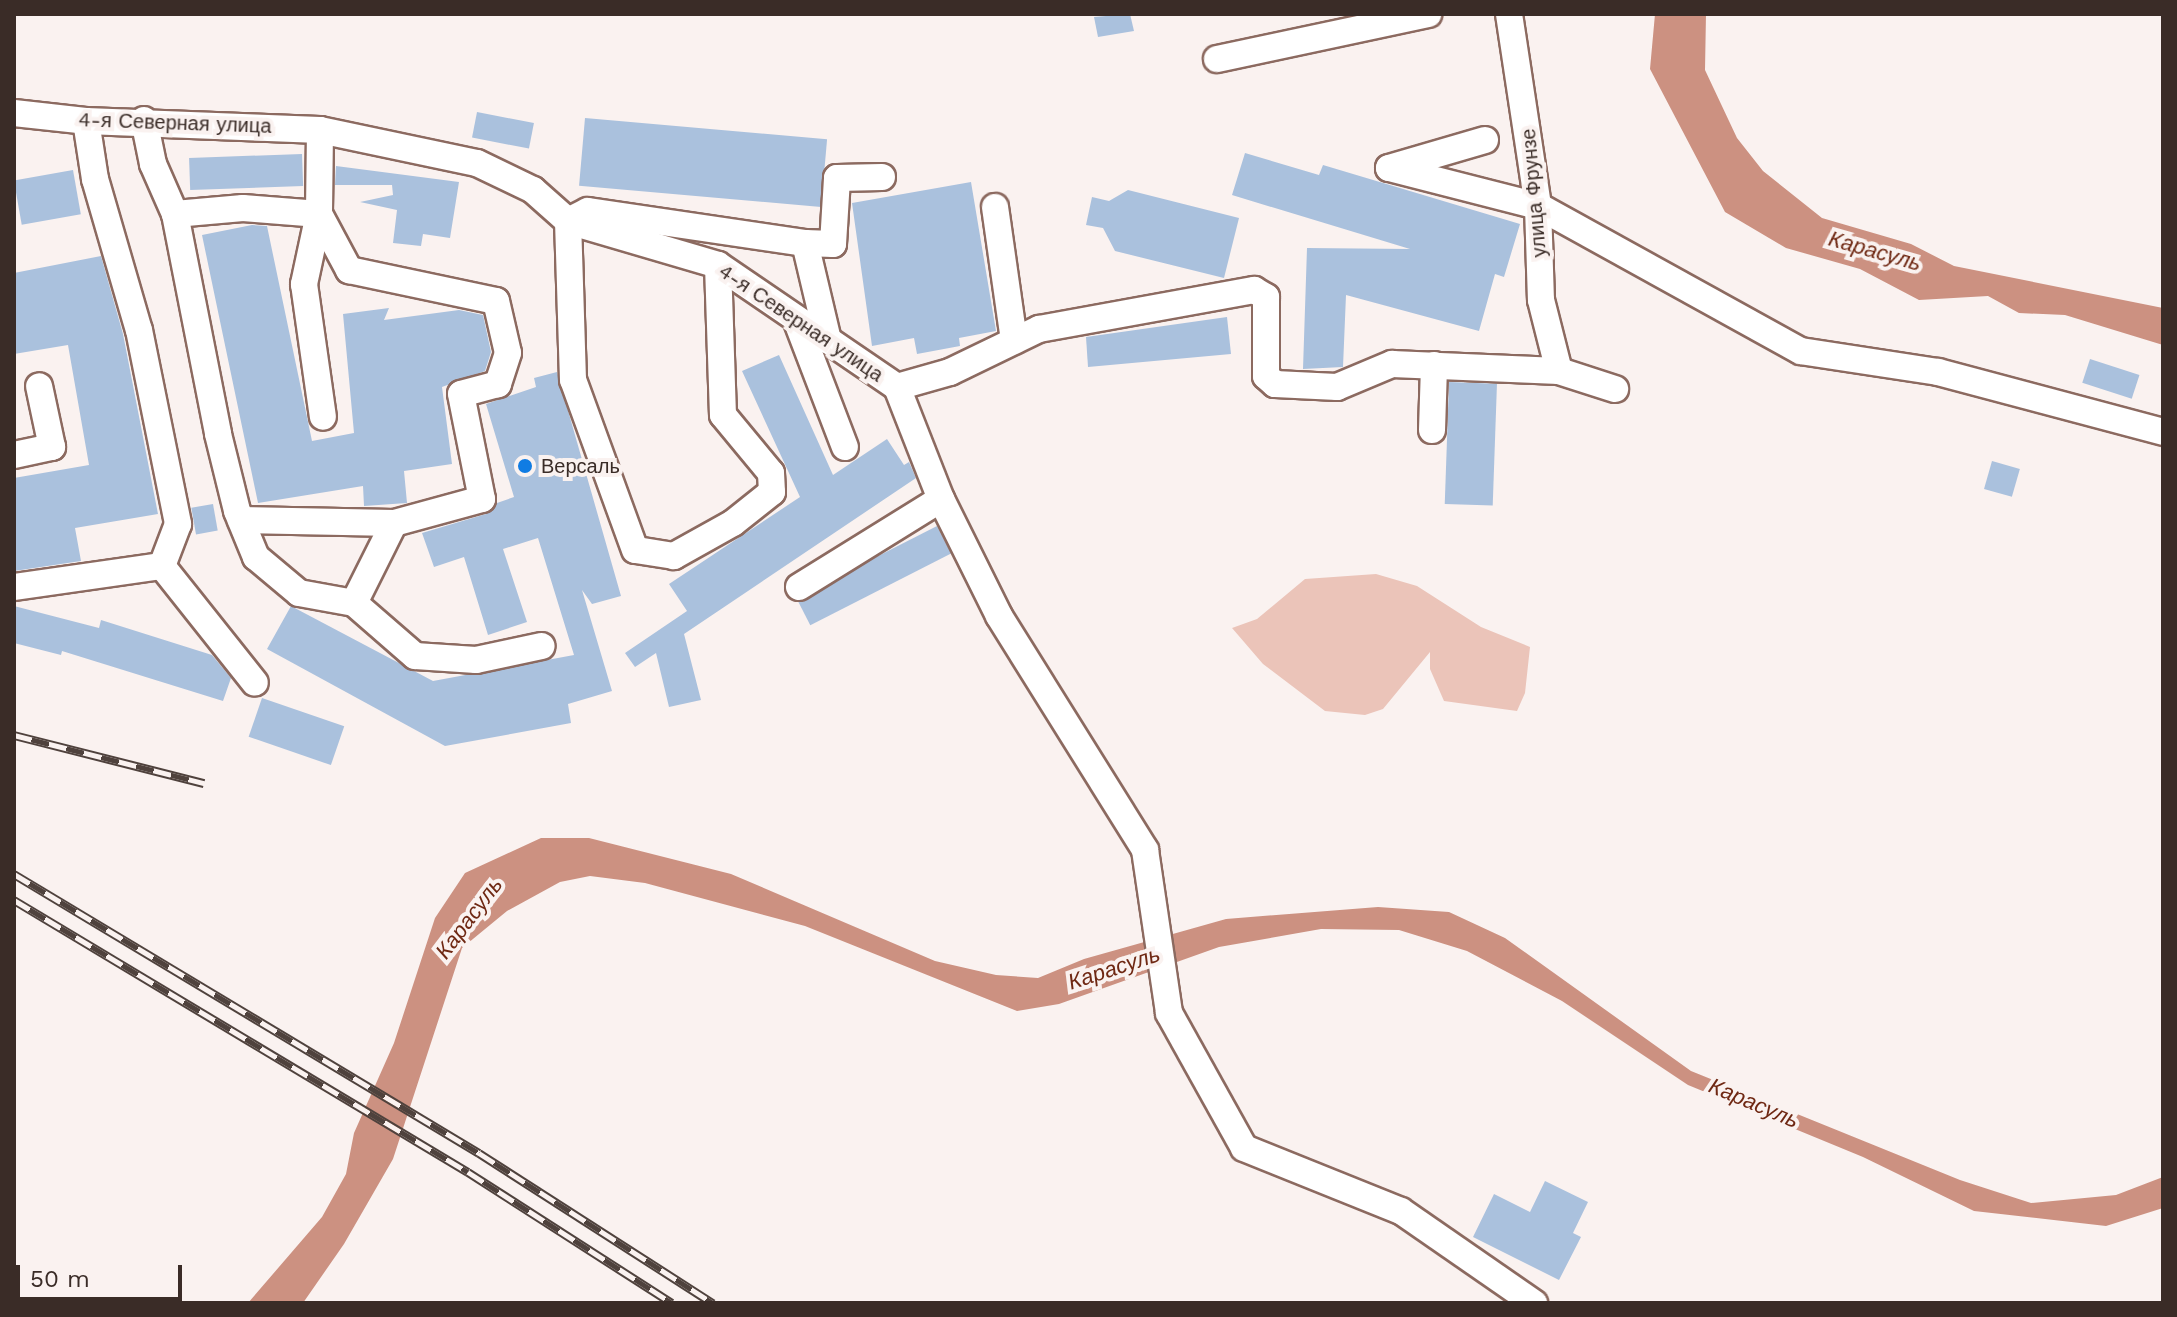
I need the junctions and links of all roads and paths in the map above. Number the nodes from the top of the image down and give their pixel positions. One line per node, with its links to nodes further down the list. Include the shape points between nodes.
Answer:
1 (1428, 14): 3 (street)
2 (1509, 14): 10 (street, улица Фрунзе)
3 (1217, 59)
4 (14, 113): 6 (street, 4-я Северная улица)
5 (144, 120): 6 (street, 4-я Северная улица); 7 (street, 4-я Северная улица); 12 (street, via 153,164)
6 (86, 121): 33 (street, via 95,179 139,330 178,524)
7 (320, 130): 13 (street); 14 (street, 4-я Северная улица, via 477,163 533,190)
8 (1485, 140): 10 (street, via 1389,168)
9 (882, 177): 15 (street, via 837,178 833,244)
10 (1538, 206): 21 (street, улица Фрунзе, via 1541,300); 27 (street, via 1593,231 1801,351 1938,372)
11 (995, 207): 19 (street)
12 (175, 214): 13 (street, via 243,208); 31 (street, via 218,434)
13 (319, 214): 25 (street, via 304,284); 32 (street, via 349,270 496,301 508,353 498,384 461,394 482,499)
14 (568, 221): 15 (street, via 588,211); 16 (street, 4-я Северная улица); 16 (street, via 573,380 635,550 655,556 674,556 722,530 772,492 771,473 723,415)
15 (805, 243): 18 (street)
16 (718, 265): 17 (street, 4-я Северная улица)
17 (796, 319): 18 (street, 4-я Северная улица); 28 (street)
18 (828, 340): 23 (street, 4-я Северная улица)
19 (1014, 341): 20 (street, 4-я Северная улица, via 1039,329 1254,290 1266,297 1266,376 1275,384 1337,387 1392,364); 23 (street, 4-я Северная улица, via 950,372)
20 (1434, 365): 21 (street, 4-я Северная улица); 26 (street)
21 (1559, 371): 24 (street, 4-я Северная улица)
22 (39, 386): 29 (street, via 52,447)
23 (897, 387): 30 (street)
24 (1615, 389)
25 (323, 417)
26 (1432, 430)
27 (2163, 432)
28 (845, 447)
29 (14, 455)
30 (941, 499): 35 (street); 39 (street, via 999,616 1145,850 1169,1013 1244,1148 1401,1211)
31 (241, 520): 32 (street); 36 (street, via 256,557 299,593)
32 (394, 523): 36 (street)
33 (162, 566): 34 (street); 38 (street)
34 (14, 587)
35 (799, 587)
36 (354, 603): 37 (street, via 415,656 476,660)
37 (542, 646)
38 (255, 683)
39 (1534, 1303)

